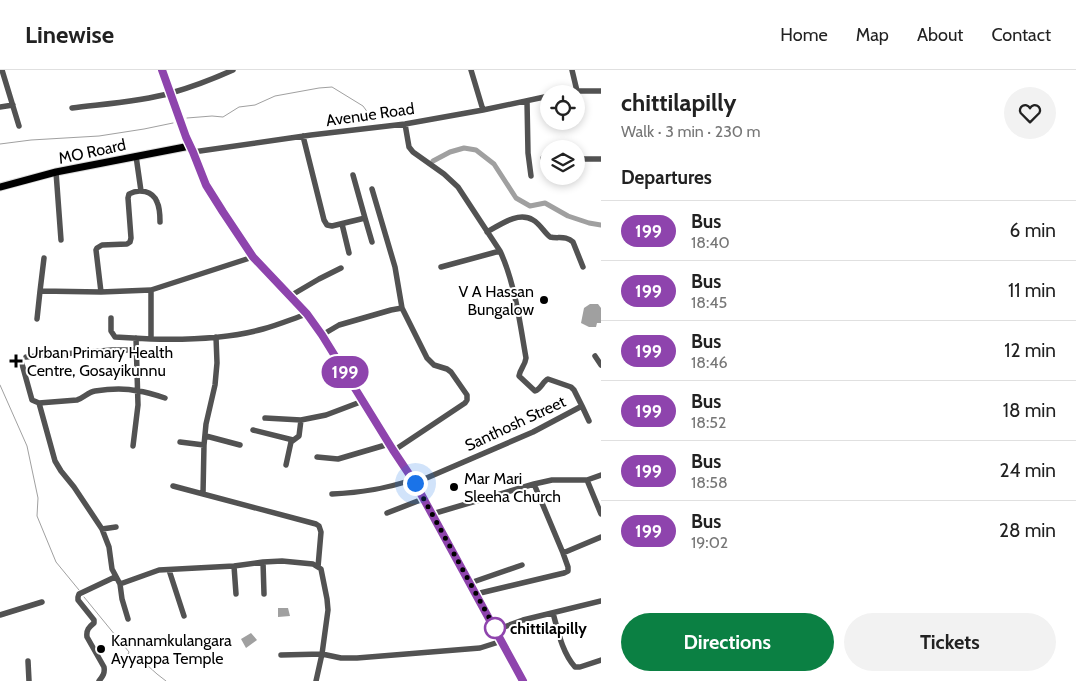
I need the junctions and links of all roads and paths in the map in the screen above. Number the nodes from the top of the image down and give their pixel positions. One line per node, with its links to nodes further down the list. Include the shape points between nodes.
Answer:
1 (2, 70): 12 (street)
2 (162, 70): 9 (main road)
3 (232, 70): 9 (street)
4 (471, 70): 15 (street)
5 (572, 70): 6 (street)
6 (576, 85)
7 (585, 91): 8 (street)
8 (601, 91)
9 (170, 93): 14 (street); 19 (main road)
10 (540, 98): 11 (street, Avenue Road)
11 (527, 102): 15 (street, Avenue Road); 25 (street)
12 (13, 105): 13 (street); 17 (street)
13 (0, 107)
14 (72, 108)
15 (483, 110): 16 (street, Avenue Road)
16 (405, 124): 18 (street, Avenue Road); 32 (street, via 409,147 458,187)
17 (19, 126)
18 (303, 136): 19 (street, Avenue Road); 31 (street, via 324,220 327,225)
19 (191, 149): 20 (main road, MO Roard); 37 (main road, via 206,185)
20 (136, 156): 23 (main road, MO Roard); 28 (street)
21 (585, 159): 22 (street)
22 (601, 159)
23 (56, 172): 26 (main road, MO Roard); 33 (street)
24 (353, 175): 29 (street)
25 (531, 176)
26 (0, 187)
27 (372, 189): 46 (street, via 395,267)
28 (141, 191): 30 (street, via 155,198); 44 (street, via 134,191 128,198 130,242 102,245 96,250)
29 (364, 218): 31 (street); 34 (street)
30 (160, 222)
31 (342, 224): 36 (street)
32 (488, 232): 35 (street); 40 (street, via 515,218 532,219 550,237 570,239)
33 (61, 240)
34 (372, 242)
35 (500, 251): 39 (street); 63 (street, Santhosh Street, via 513,287 525,355 519,376 534,390 546,380 571,387)
36 (349, 253)
37 (253, 257): 42 (street); 45 (main road)
38 (44, 258): 43 (street)
39 (441, 267)
40 (583, 267)
41 (341, 268): 45 (street)
42 (151, 290): 44 (street); 53 (street)
43 (40, 291): 44 (street); 49 (street)
44 (102, 292)
45 (290, 296): 47 (main road)
46 (402, 308): 50 (street, via 339,325); 74 (street, via 427,358 434,365 451,372 467,400)
47 (307, 314): 50 (main road); 51 (street, via 263,329)
48 (111, 318): 52 (street, via 111,331 115,337)
49 (37, 319)
50 (322, 335): 61 (main road)
51 (216, 337): 53 (street); 68 (street, via 215,385)
52 (136, 338): 53 (street); 54 (street)
53 (151, 339)
54 (137, 350): 56 (street); 59 (street)
55 (595, 356): 58 (street)
56 (26, 357)
57 (22, 364): 62 (street, via 32,400)
58 (601, 365)
59 (137, 390): 60 (street); 62 (street, via 93,391 83,398); 73 (street)
60 (165, 398)
61 (363, 401): 65 (street, via 326,415); 74 (main road)
62 (39, 403): 89 (street, via 55,461)
63 (582, 406): 66 (street); 79 (street, Santhosh Street, via 532,432)
64 (265, 418): 65 (street)
65 (300, 420): 69 (street, via 299,436)
66 (589, 421)
67 (253, 430): 69 (street)
68 (206, 436): 71 (street); 72 (street)
69 (293, 440): 76 (street)
70 (180, 442): 71 (street)
71 (204, 445): 82 (street)
72 (240, 445)
73 (134, 446)
74 (391, 447): 75 (street, via 338,459); 79 (main road)
75 (317, 457)
76 (286, 464)
77 (601, 475): 78 (street)
78 (587, 480): 80 (street, via 552,480); 87 (street)
79 (414, 482): 83 (street, Santhosh Street, via 354,494); 84 (main road)
80 (534, 484): 86 (street); 91 (street)
81 (173, 486): 82 (street)
82 (203, 494): 95 (street, via 319,526)
83 (332, 494)
84 (423, 499): 85 (street); 86 (main road)
85 (387, 513)
86 (432, 514): 98 (main road)
87 (601, 514)
88 (116, 527): 89 (street)
89 (102, 529): 97 (street)
90 (601, 537): 91 (street)
91 (563, 553): 102 (street, via 568,567 564,573)
92 (263, 562): 94 (street); 95 (street); 101 (street)
93 (522, 565): 98 (street)
94 (234, 566): 96 (street); 100 (street)
95 (318, 566): 111 (street, via 328,610)
96 (169, 570): 99 (street); 107 (street)
97 (115, 577): 99 (street); 116 (street, via 78,598 94,620 86,632 104,667)
98 (470, 582): 102 (main road)
99 (120, 584): 108 (street)
100 (236, 594)
101 (264, 594)
102 (476, 594): 109 (main road)
103 (601, 601): 105 (street)
104 (42, 602): 106 (street)
105 (553, 613): 109 (street); 113 (street, via 561,642 575,667)
106 (0, 615)
107 (184, 616)
108 (128, 619)
109 (496, 630): 110 (main road)
110 (502, 641): 111 (street, via 480,648 357,658); 118 (main road)
111 (322, 654): 112 (street); 117 (street)
112 (281, 655)
113 (601, 660)
114 (28, 661): 115 (street)
115 (29, 681)
116 (99, 681)
117 (316, 681)
118 (523, 681)

